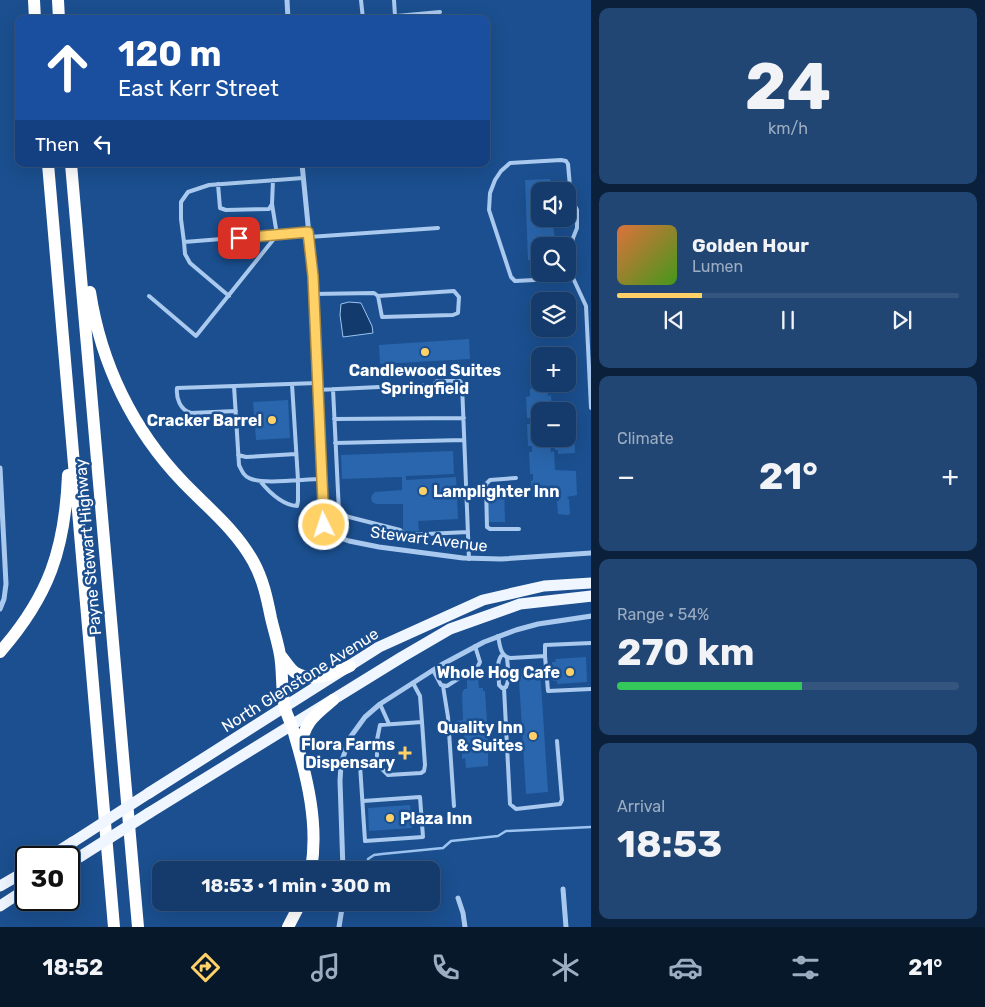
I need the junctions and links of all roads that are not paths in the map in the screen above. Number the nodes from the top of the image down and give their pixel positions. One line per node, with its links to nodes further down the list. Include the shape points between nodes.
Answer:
1 (34, 0): 7 (highway)
2 (58, 0): 8 (highway)
3 (286, 0): 9 (street)
4 (361, 0): 10 (lane)
5 (394, 0): 11 (lane)
6 (440, 12): 12 (lane)
7 (35, 15)
8 (60, 15)
9 (288, 15)
10 (363, 15)
11 (395, 15)
12 (406, 15)
13 (48, 167): 30 (highway, Payne Stewart Highway)
14 (72, 167): 66 (highway, via 94,315 114,379 138,425 159,454 226,524 248,552 266,594); 103 (highway, Payne Stewart Highway)
15 (302, 167): 16 (street)
16 (303, 178): 17 (lane); 21 (street)
17 (273, 180): 18 (lane); 19 (lane)
18 (218, 184): 19 (lane, via 220,208 269,209); 23 (lane, via 188,192 181,202)
19 (272, 204): 22 (lane)
20 (438, 228): 21 (lane)
21 (309, 234): 22 (lane); 26 (street)
22 (277, 235): 23 (lane); 28 (lane)
23 (184, 242): 28 (lane, via 190,263)
24 (574, 278): 24 (lane, via 573,238 577,228 577,210 571,198 568,164 561,160 517,162 506,166 495,180 489,210 511,277 516,280)
25 (576, 282): 36 (lane, via 586,306)
26 (313, 294): 29 (lane, via 374,293); 31 (street)
27 (149, 296): 28 (lane, via 196,336)
28 (229, 296)
29 (378, 296): 29 (lane, via 382,317 458,313 459,296 454,291)
30 (65, 366): 64 (highway, via 68,460 61,542 32,610); 102 (highway, Payne Stewart Highway)
31 (317, 383): 32 (lane); 35 (street)
32 (292, 384): 33 (lane); 42 (lane)
33 (234, 386): 37 (lane); 37 (lane, via 178,388 177,392 181,407 191,413)
34 (332, 389): 35 (lane); 38 (lane, via 421,385 430,388 438,381 458,380 462,384); 39 (lane)
35 (317, 390): 46 (street)
36 (591, 408)
37 (236, 411): 43 (lane)
38 (464, 418): 39 (lane); 40 (lane)
39 (334, 419): 41 (lane)
40 (464, 440): 41 (lane); 53 (lane)
41 (335, 443): 50 (lane)
42 (296, 454): 43 (lane); 47 (lane)
43 (238, 455): 48 (lane, via 243,474)
44 (0, 468): 49 (street)
45 (516, 478): 51 (lane, via 490,480 486,484 487,527)
46 (321, 479): 47 (lane); 52 (street, via 324,522)
47 (298, 480): 48 (lane); 48 (lane, via 297,506 291,506 269,492)
48 (260, 481)
49 (1, 510): 56 (street)
50 (339, 512): 52 (lane, via 336,523); 53 (lane, via 400,530 405,535)
51 (519, 528)
52 (328, 532): 55 (street, Stewart Avenue, via 364,545)
53 (468, 532): 55 (lane)
54 (591, 553): 55 (street, Stewart Avenue)
55 (469, 559)
56 (3, 568): 59 (street, via 5,591)
57 (591, 583): 69 (main road, North Glenstone Avenue, via 544,586 483,600 379,647)
58 (591, 596): 77 (main road, North Glenstone Avenue, via 520,604 450,630)
59 (0, 610)
60 (591, 616): 61 (street, via 544,622)
61 (498, 636): 63 (street); 65 (lane)
62 (591, 643): 67 (lane, via 545,646)
63 (475, 646): 71 (street); 74 (lane, via 480,659 478,666)
64 (0, 652)
65 (502, 654): 68 (lane); 75 (lane, via 498,665 499,685)
66 (280, 655): 69 (highway, via 295,673 307,677 334,673); 79 (highway)
67 (545, 656): 68 (lane); 76 (lane, via 548,691)
68 (507, 658): 70 (lane)
69 (350, 666): 79 (main road, North Glenstone Avenue)
70 (508, 668)
71 (433, 670): 73 (street); 74 (lane)
72 (508, 682): 75 (lane)
73 (413, 683): 78 (street); 80 (lane, via 420,696)
74 (443, 686): 89 (lane)
75 (504, 688): 83 (lane, via 512,807 560,804)
76 (591, 689)
77 (333, 700): 82 (main road, North Glenstone Avenue); 84 (highway, via 312,718 302,734)
78 (380, 704): 81 (lane); 87 (street, via 354,732)
79 (285, 708): 82 (highway); 90 (main road, North Glenstone Avenue, bridge)
80 (422, 722): 81 (lane); 85 (lane, via 424,771 388,775)
81 (389, 724): 85 (lane, via 380,725)
82 (292, 725): 84 (highway); 91 (main road, North Glenstone Avenue, bridge)
83 (557, 741)
84 (302, 760): 92 (highway, via 314,826)
85 (377, 764): 86 (lane)
86 (360, 765): 87 (lane); 88 (lane)
87 (340, 767): 93 (street)
88 (363, 800): 88 (lane, via 366,841 423,837 420,797)
89 (454, 806)
90 (67, 846)
91 (80, 857)
92 (312, 861)
93 (343, 861)
94 (15, 877): 95 (main road)
95 (0, 886)
96 (563, 889): 107 (street)
97 (15, 896): 99 (main road)
98 (458, 898): 106 (street)
99 (0, 906)
100 (296, 911): 104 (highway)
101 (342, 911): 105 (street)
102 (114, 927)
103 (138, 927)
104 (288, 927)
105 (339, 927)
106 (465, 927)
107 (566, 927)

